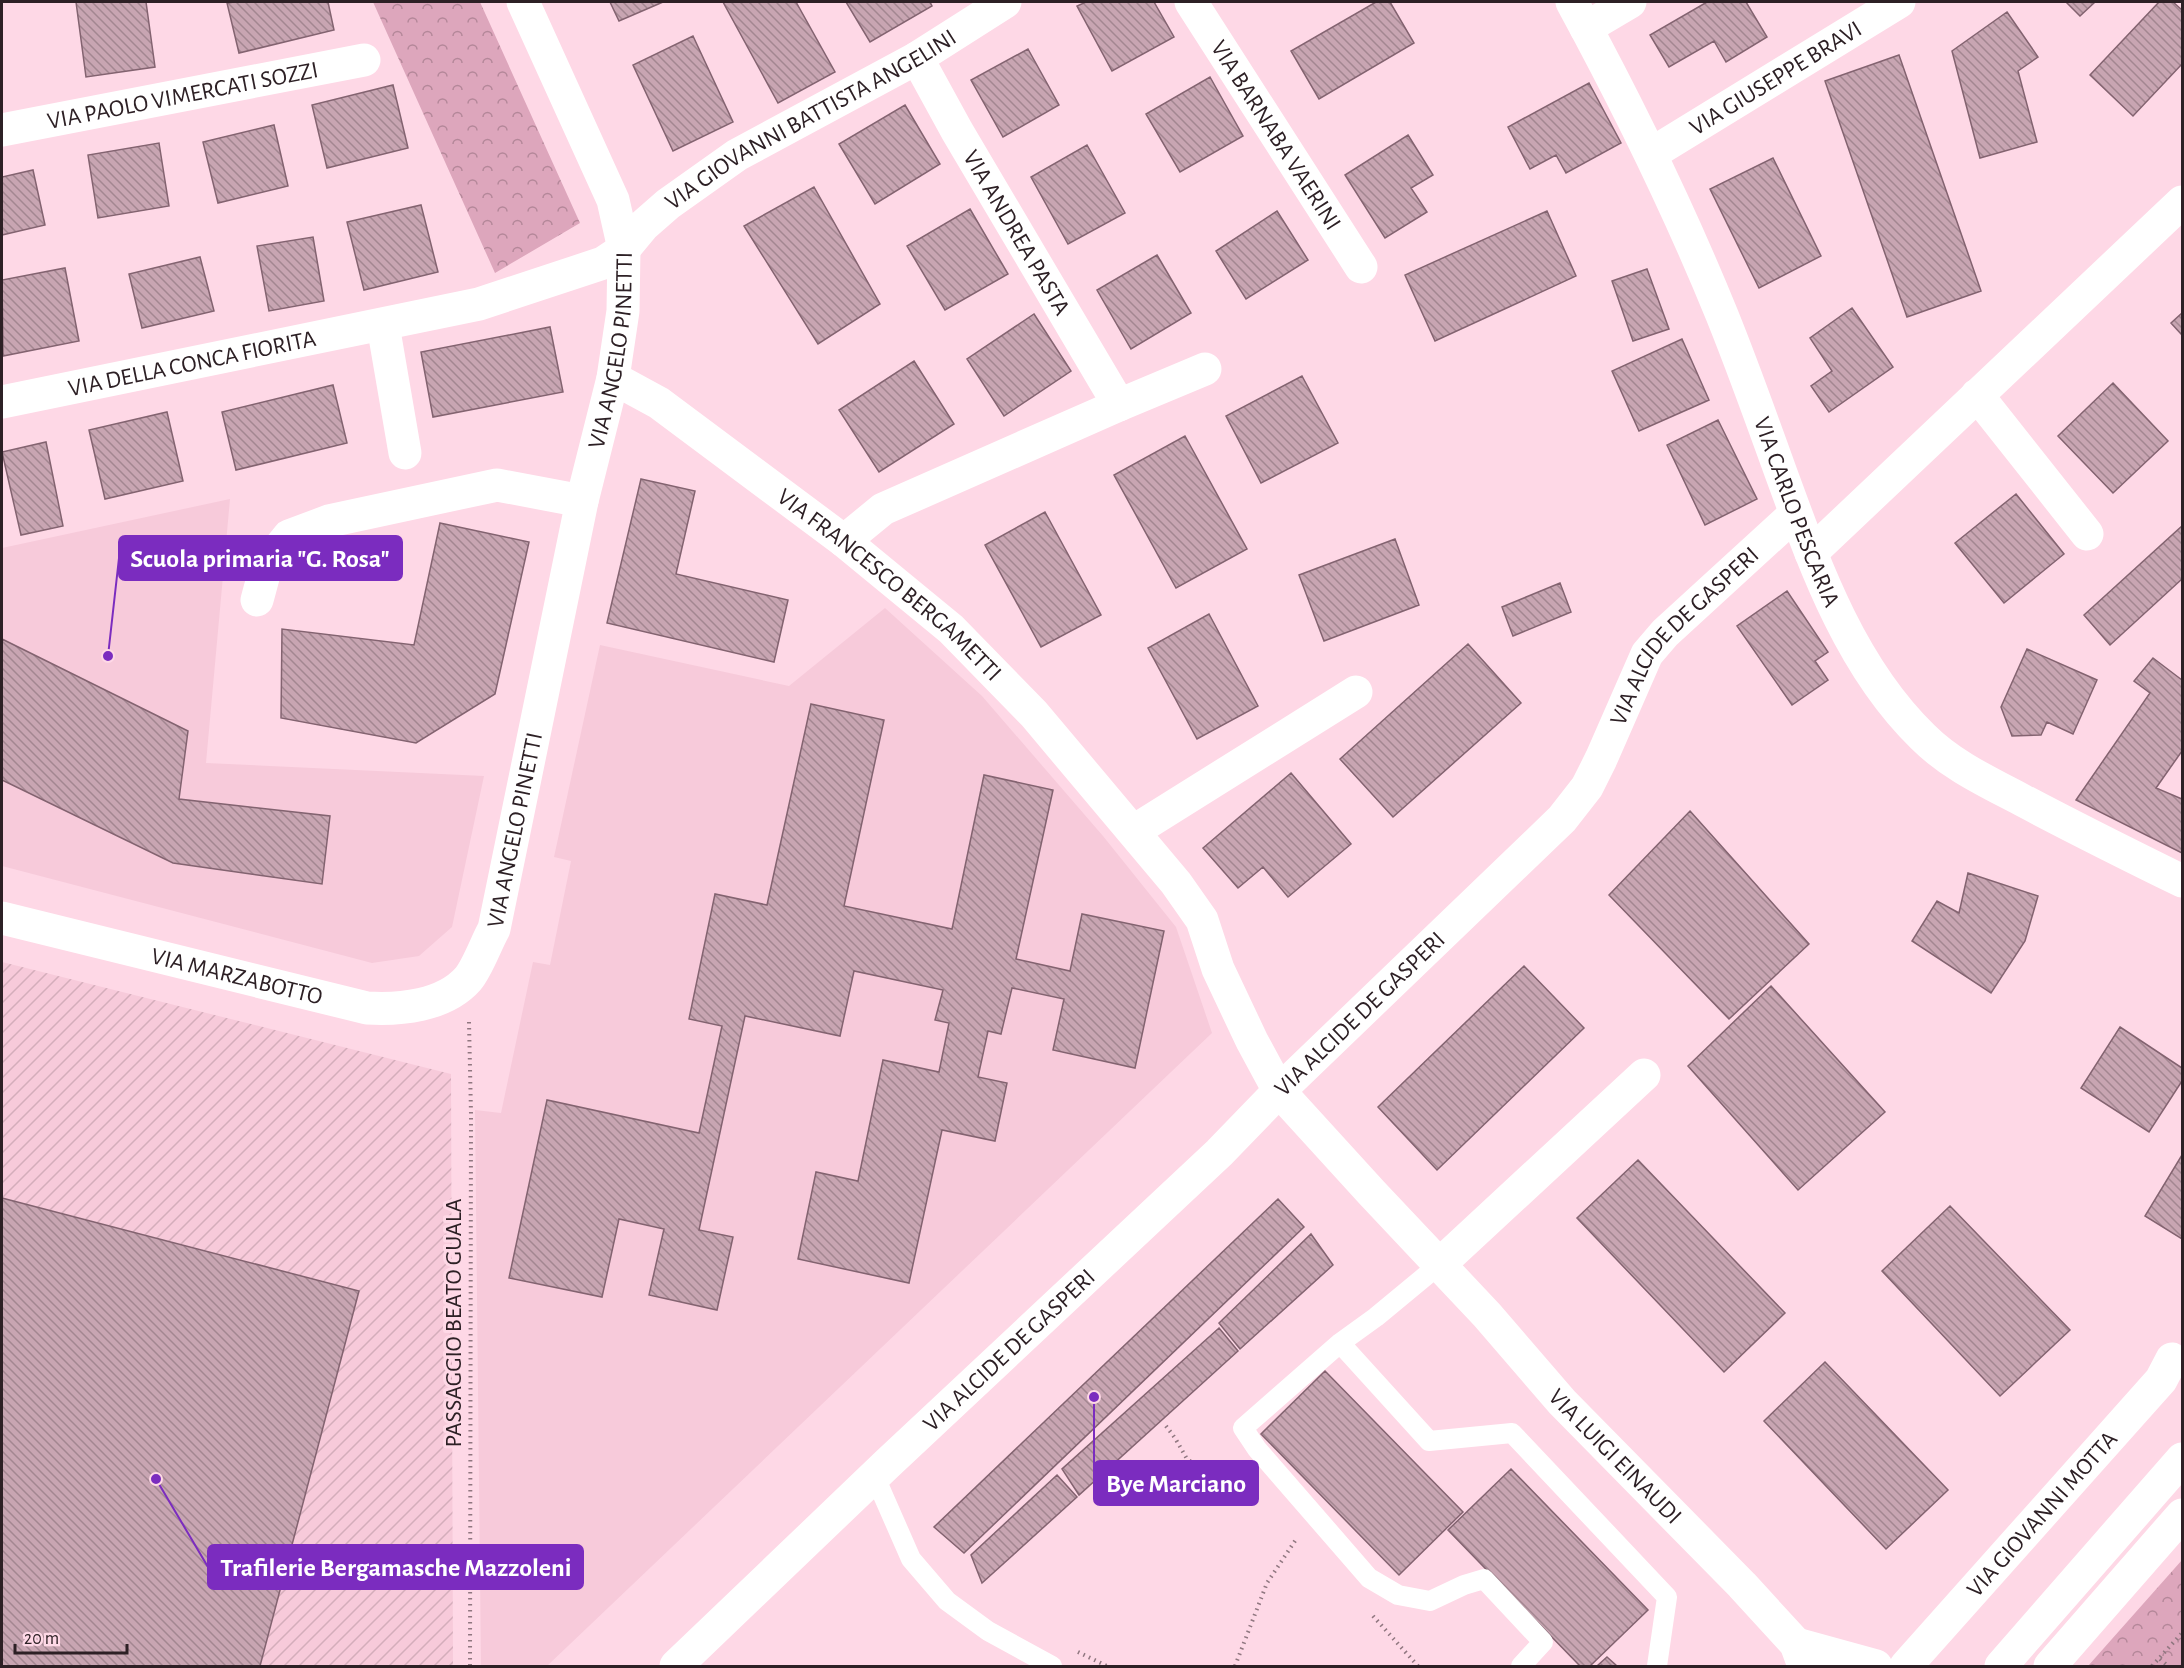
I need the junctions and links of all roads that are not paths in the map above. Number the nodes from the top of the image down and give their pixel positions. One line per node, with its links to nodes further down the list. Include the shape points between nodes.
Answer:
1 (523, 2): 12 (main road, VIA ANGELO PINETTI, via 613,200)
2 (1005, 2): 7 (main road, VIA GIOVANNI BATTISTA ANGELINI)
3 (1191, 2): 13 (main road, VIA BARNABA VAERINI)
4 (1630, 2): 6 (main road)
5 (1899, 2): 10 (main road, VIA GIUSEPPE BRAVI)
6 (1579, 15): 10 (main road, VIA CARLO PESCARIA)
7 (917, 57): 12 (main road, VIA GIOVANNI BATTISTA ANGELINI, via 737,155 668,204); 19 (main road, VIA ANDREA PASTA)
8 (364, 60): 9 (main road, VIA PAOLO VIMERCATI SOZZI)
9 (2, 130)
10 (1651, 154): 22 (main road, VIA CARLO PESCARIA, via 1722,316)
11 (2182, 202): 17 (main road)
12 (624, 249): 14 (main road, VIA DELLA CONCA FIORITA, via 603,263 479,304); 16 (main road, VIA ANGELO PINETTI, via 623,311)
13 (1361, 267)
14 (383, 325): 18 (main road, VIA DELLA CONCA FIORITA); 20 (main road)
15 (1205, 369): 19 (main road)
16 (613, 378): 21 (main road, VIA ANGELO PINETTI); 24 (main road, VIA FRANCESCO BERGAMETTI, via 659,403)
17 (1977, 395): 23 (main road); 25 (main road)
18 (2, 402)
19 (1119, 405): 24 (main road, via 883,509)
20 (405, 453)
21 (582, 501): 26 (main road, via 497,485 329,521 288,536 267,562); 31 (main road, VIA ANGELO PINETTI, via 494,929)
22 (1795, 514): 25 (main road, VIA CARLO PESCARIA); 33 (main road, VIA ALCIDE DE GASPERI, via 1647,654 1587,787 1562,819)
23 (2087, 534)
24 (844, 541): 28 (main road, VIA FRANCESCO BERGAMETTI, via 951,629 1034,714)
25 (1811, 553): 29 (main road, VIA CARLO PESCARIA, via 1859,655 1895,707 1925,739 1968,771)
26 (258, 600)
27 (1356, 692): 28 (main road)
28 (1134, 831): 33 (main road, VIA FRANCESCO BERGAMETTI, via 1202,921 1218,969)
29 (2182, 881)
30 (2, 918): 31 (main road, VIA MARZABOTTO, via 366,1008 403,1008 429,1002)
31 (468, 979)
32 (1644, 1075): 34 (main road)
33 (1280, 1091): 34 (main road, VIA LUIGI EINAUDI); 38 (main road, VIA ALCIDE DE GASPERI)
34 (1440, 1264): 35 (lane); 40 (main road, VIA LUIGI EINAUDI, via 1562,1402 1742,1585)
35 (1340, 1342): 43 (lane, via 1243,1428 1369,1578 1398,1595 1430,1601 1484,1579 1543,1642); 44 (lane, via 1429,1441 1512,1433 1667,1597)
36 (2172, 1359): 46 (main road, VIA GIOVANNI MOTTA, via 2161,1380)
37 (2182, 1459): 47 (main road)
38 (875, 1477): 41 (main road, VIA ALCIDE DE GASPERI); 42 (lane, via 910,1559 947,1601 988,1631)
39 (2182, 1515): 48 (main road)
40 (1800, 1655): 45 (main road, VIA LUIGI EINAUDI)
41 (676, 1666)
42 (1052, 1666)
43 (1521, 1666)
44 (1658, 1666)
45 (1876, 1666)
46 (1906, 1666)
47 (2001, 1666)
48 (2050, 1666)

